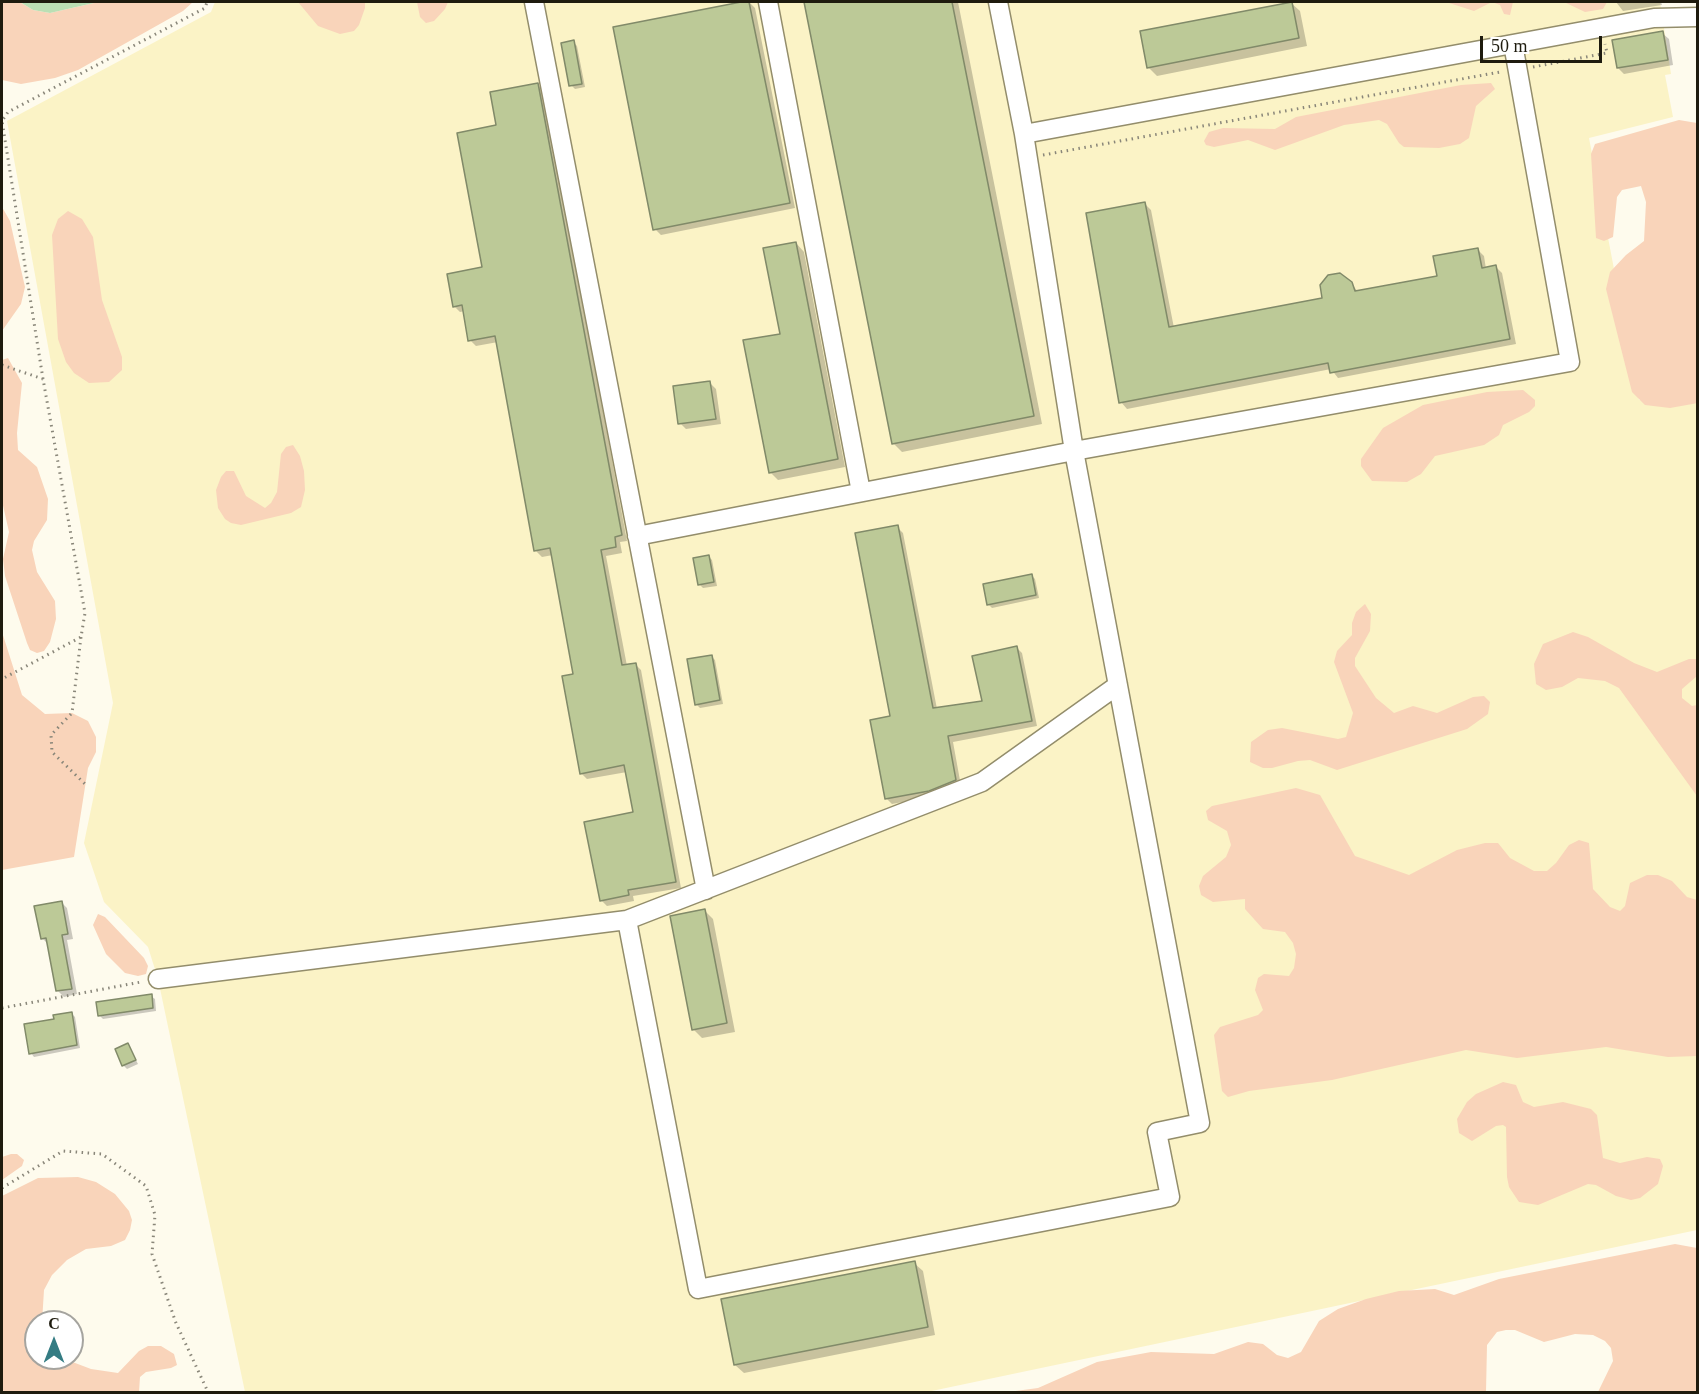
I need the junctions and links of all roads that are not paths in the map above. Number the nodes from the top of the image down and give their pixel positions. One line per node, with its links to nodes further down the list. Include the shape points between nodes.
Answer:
1 (534, 2): 9 (street)
2 (768, 2): 8 (street)
3 (998, 2): 6 (street)
4 (1698, 17): 5 (street, via 1654,18)
5 (1513, 44): 6 (street); 7 (street, via 1570,362)
6 (1024, 134): 7 (street)
7 (1074, 451): 8 (street); 10 (street)
8 (861, 492): 9 (street)
9 (637, 536): 11 (street)
10 (1118, 685): 11 (street, via 981,782); 12 (street, via 1200,1123 1158,1131 1170,1197 698,1288)
11 (706, 890): 12 (street)
12 (627, 920): 13 (street)
13 (158, 979)

